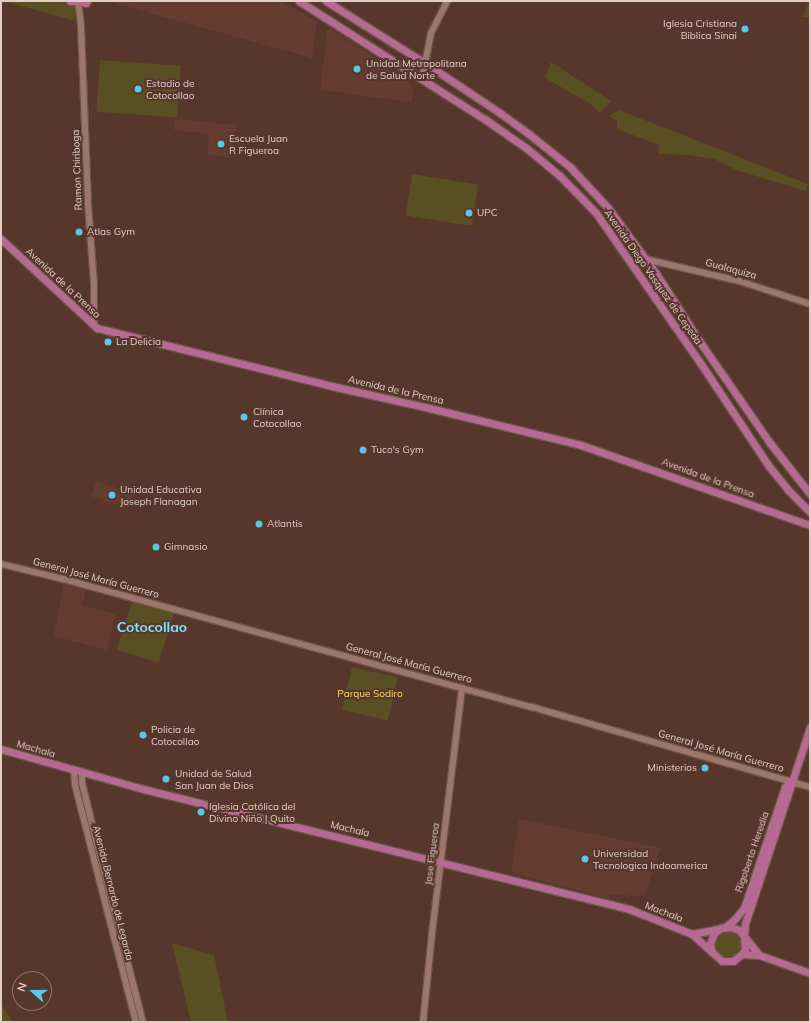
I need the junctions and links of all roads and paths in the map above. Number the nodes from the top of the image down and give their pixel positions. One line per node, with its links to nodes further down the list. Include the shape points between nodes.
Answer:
1 (70, 1): 2 (main road)
2 (82, 1): 11 (street, Ramon Chiriboga, via 80,12 88,204)
3 (299, 1): 7 (main road, Avenida Diego Vasquez de Cepeda)
4 (326, 1): 6 (main road, Avenida Diego Vasquez de Cepeda)
5 (446, 1): 6 (street, via 432,29)
6 (425, 63): 7 (street); 9 (main road, Avenida Diego Vasquez de Cepeda, via 529,134 570,167 609,209)
7 (422, 78): 13 (main road, Avenida Diego Vasquez de Cepeda, via 525,147 560,176 596,213 768,465)
8 (1, 239): 11 (main road, Avenida de la Prensa)
9 (645, 259): 10 (street, Gualaquiza, via 740,281); 12 (main road, Avenida Diego Vasquez de Cepeda, via 766,437)
10 (810, 304)
11 (96, 327): 14 (main road, Avenida de la Prensa, via 581,445)
12 (810, 494)
13 (810, 512)
14 (809, 524)
15 (1, 564): 16 (street, General José María Guerrero)
16 (462, 688): 21 (street, General José María Guerrero); 23 (street, Jose Figueroa)
17 (810, 726): 21 (main road, Rigoberto Heredia)
18 (1, 749): 19 (main road, Machala)
19 (74, 770): 20 (main road, Machala); 31 (street, Avenida Bernardo de Legarda, via 75,785)
20 (82, 772): 23 (main road, Machala); 32 (street, Avenida Bernardo de Legarda, via 89,812)
21 (791, 781): 22 (street, General José María Guerrero); 24 (main road, Rigoberto Heredia, via 785,787 744,908 732,922); 26 (main road, Rigoberto Heredia, via 745,924)
22 (810, 786)
23 (440, 862): 25 (main road, Machala, via 629,909); 33 (street, Jose Figueroa)
24 (722, 928): 25 (main road, Machala); 26 (main road, via 734,928); 27 (main road, Rigoberto Heredia, via 711,938)
25 (692, 934): 27 (main road, Machala)
26 (744, 937): 28 (main road, Rigoberto Heredia, via 746,944); 29 (main road)
27 (712, 952): 28 (main road, via 728,962)
28 (742, 954): 29 (main road)
29 (759, 955): 30 (main road)
30 (810, 973)
31 (136, 1022)
32 (143, 1022)
33 (423, 1022)

